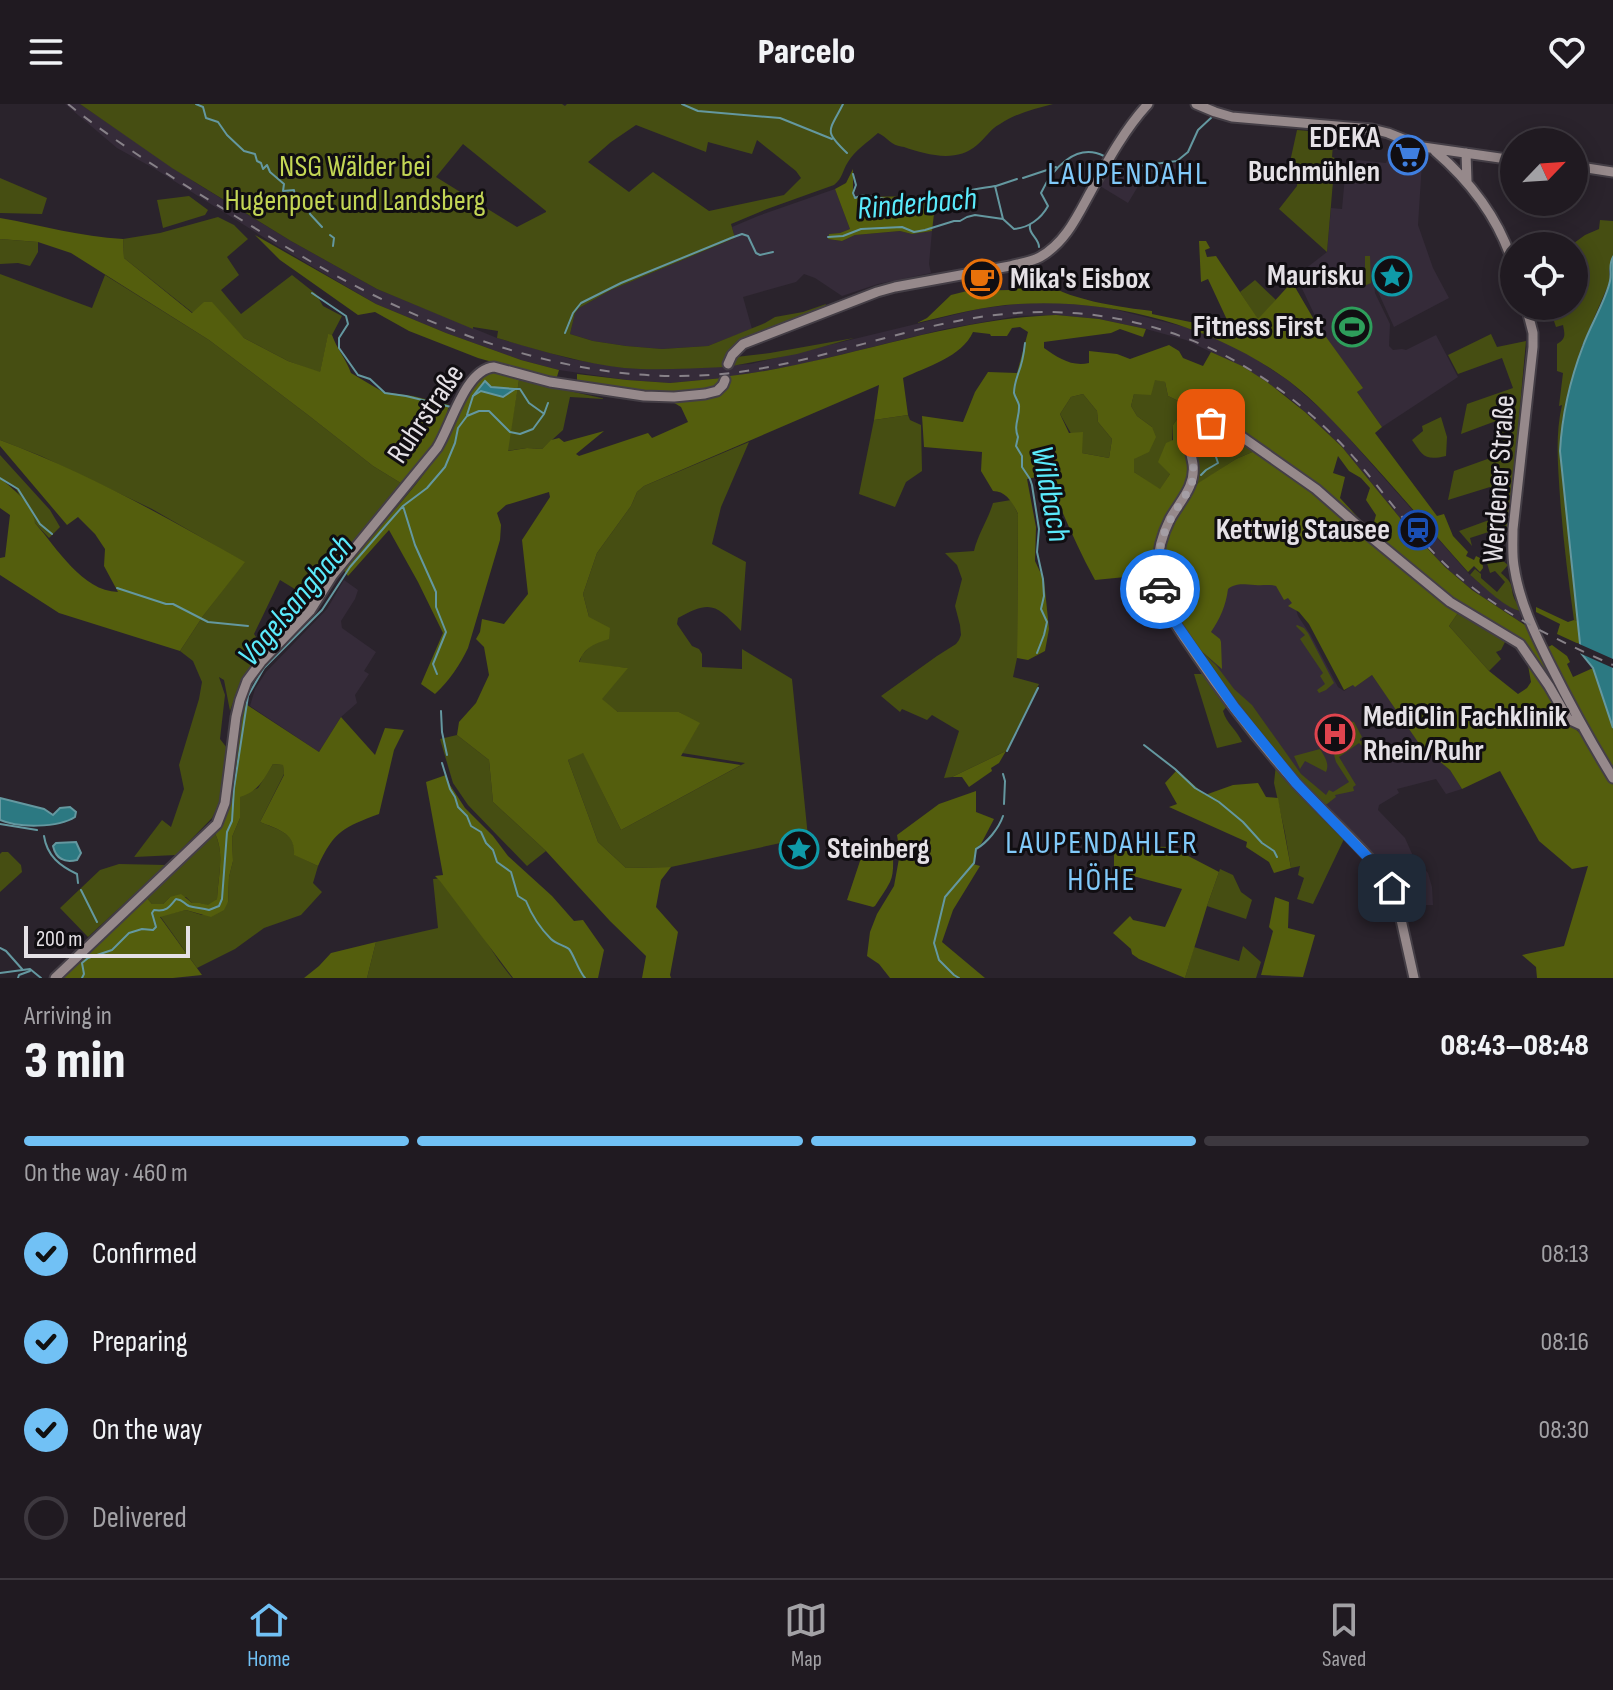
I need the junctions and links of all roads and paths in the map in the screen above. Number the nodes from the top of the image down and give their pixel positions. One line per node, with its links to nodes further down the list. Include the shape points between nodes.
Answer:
1 (1148, 104): 11 (main road, via 1072,226 1042,255 877,292 754,339 737,349)
2 (1196, 104): 3 (main road, via 1243,119 1380,130)
3 (1432, 149): 4 (main road); 8 (main road)
4 (1466, 153): 5 (main road); 8 (main road)
5 (1500, 158)
6 (1588, 168): 7 (main road)
7 (1613, 172)
8 (1465, 179): 9 (main road)
9 (1501, 232)
10 (1530, 320): 13 (main road, Werdener Straße, via 1533,347 1513,563 1534,630)
11 (728, 364)
12 (723, 384): 15 (main road, Ruhrstraße, via 705,394 644,396 550,382 494,367 478,374 437,448 332,576 310,611 247,681 217,824)
13 (1581, 725): 14 (main road, Werdener Straße); 16 (main road, via 1568,719 1520,644 1450,602 1316,489 1223,424 1209,424 1194,434 1192,483 1160,545 1162,596 1253,732 1388,880)
14 (1613, 778)
15 (55, 978)
16 (1414, 978)

